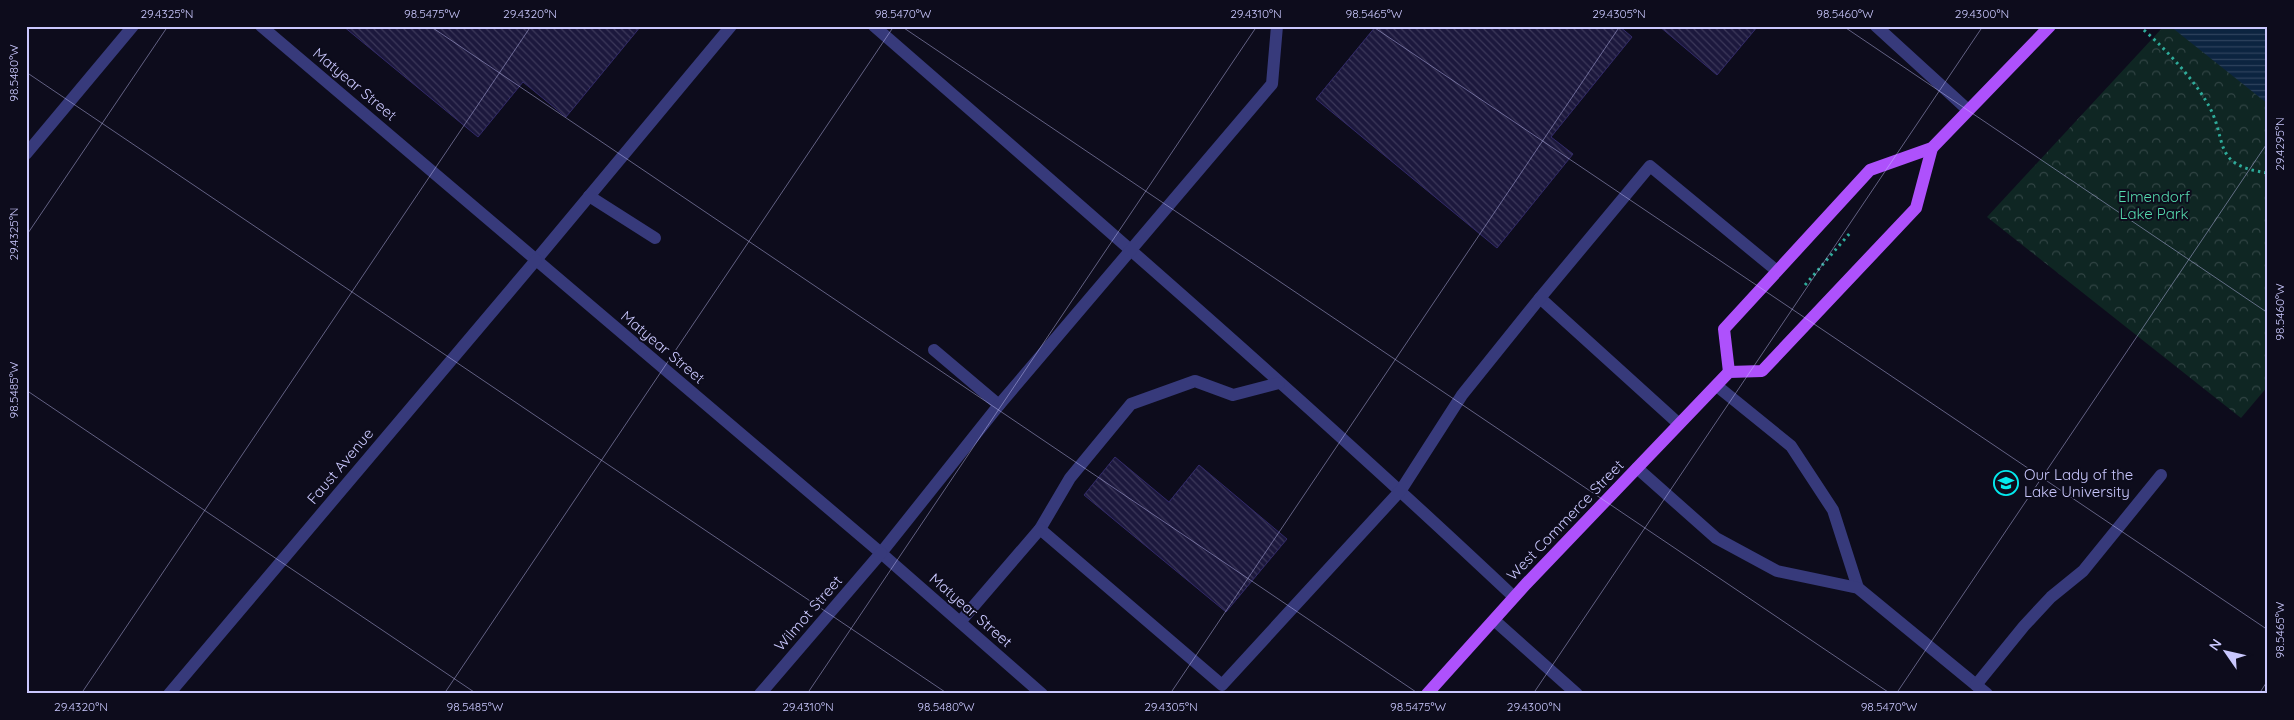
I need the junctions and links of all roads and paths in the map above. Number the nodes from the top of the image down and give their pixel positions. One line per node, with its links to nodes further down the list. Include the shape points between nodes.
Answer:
1 (133, 26): 11 (street)
2 (261, 26): 17 (street, Matyear Street)
3 (731, 26): 13 (street, Faust Avenue)
4 (874, 26): 16 (street)
5 (1277, 26): 16 (street, Wilmot Street, via 1272,84)
6 (1876, 26): 9 (street)
7 (2050, 26): 9 (main road)
8 (2139, 26): 12 (path, via 2173,59 2206,101 2228,157 2241,168)
9 (1968, 110): 10 (main road)
10 (1932, 148): 18 (main road, via 1870,170); 22 (main road, via 1916,208 1762,371)
11 (26, 154)
12 (2268, 172)
13 (589, 196): 15 (street); 17 (street, Faust Avenue)
14 (1854, 228): 19 (path)
15 (655, 238)
16 (1131, 250): 23 (street); 25 (street, Wilmot Street)
17 (536, 260): 31 (street, Matyear Street); 37 (street, Faust Avenue)
18 (1777, 271): 20 (street, via 1650,166); 22 (main road, via 1724,329)
19 (1803, 287)
20 (1540, 298): 26 (street); 29 (street, via 1462,395)
21 (934, 350): 25 (street)
22 (1729, 372): 24 (main road, West Commerce Street)
23 (1279, 382): 29 (street); 30 (street, via 1233,395 1195,381 1131,404 1070,478)
24 (1716, 386): 26 (main road, West Commerce Street); 32 (street, via 1791,446 1832,510)
25 (999, 405): 31 (street, Wilmot Street)
26 (1679, 424): 27 (main road, West Commerce Street)
27 (1637, 468): 32 (street, via 1716,538 1777,571); 33 (main road, West Commerce Street)
28 (2160, 476): 36 (street, via 2083,571 2051,597)
29 (1400, 490): 30 (street, via 1222,685); 33 (street)
30 (1040, 529): 35 (street)
31 (881, 553): 35 (street, Matyear Street); 38 (street, Wilmot Street)
32 (1858, 588): 36 (street)
33 (1514, 598): 34 (main road, West Commerce Street)
34 (1494, 620): 40 (main road, West Commerce Street); 41 (street)
35 (960, 622): 39 (street, Matyear Street)
36 (1976, 685): 42 (street)
37 (169, 694)
38 (760, 694)
39 (1042, 694)
40 (1427, 694)
41 (1577, 694)
42 (1987, 694)

